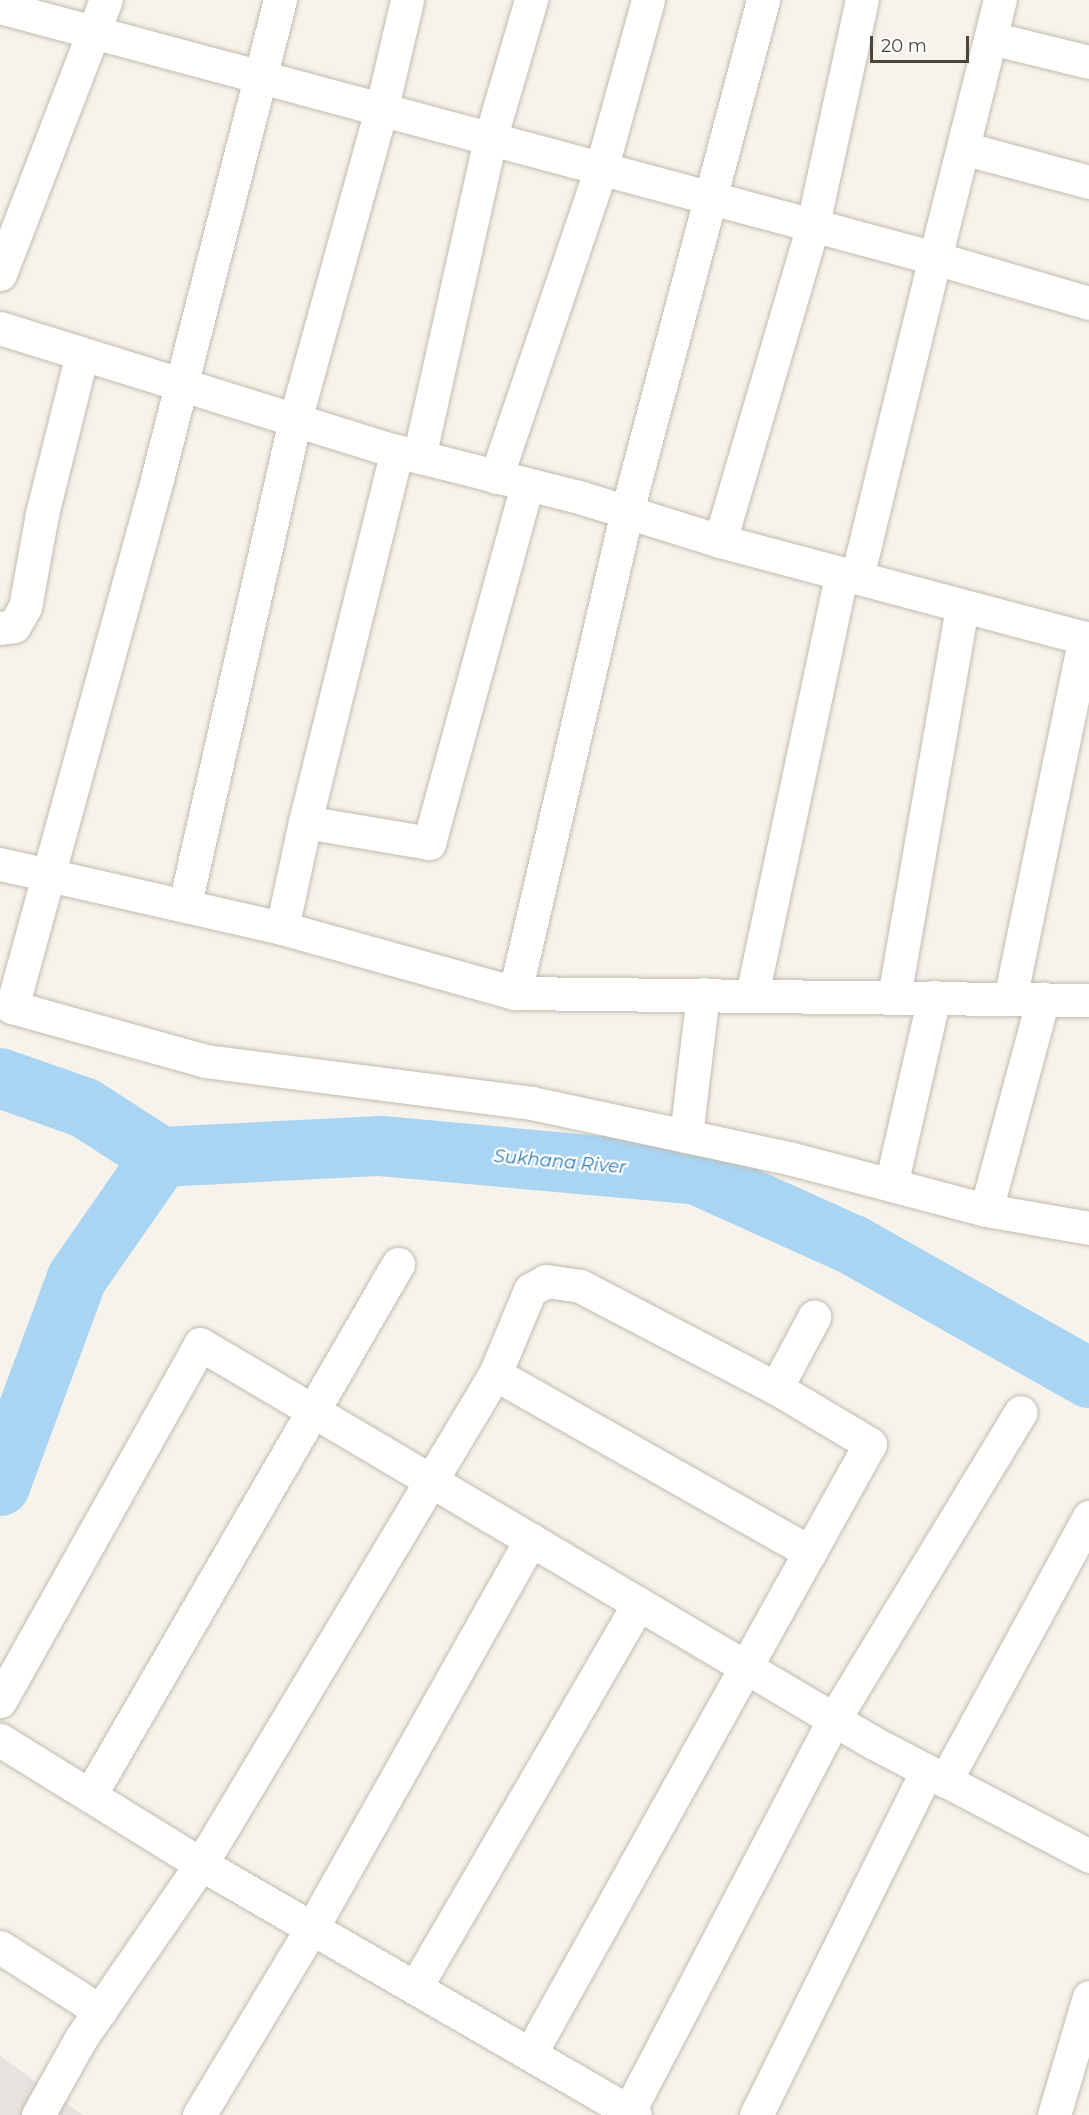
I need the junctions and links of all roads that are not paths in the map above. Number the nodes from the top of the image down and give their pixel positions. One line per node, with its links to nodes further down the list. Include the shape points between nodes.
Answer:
1 (106, 0): 10 (street)
2 (280, 0): 13 (street)
3 (407, 0): 14 (street)
4 (531, 0): 15 (street)
5 (648, 0): 17 (street)
6 (763, 0): 19 (street)
7 (862, 0): 20 (street)
8 (1000, 0): 11 (street)
9 (0, 7): 10 (street)
10 (92, 34): 13 (street); 22 (street)
11 (991, 38): 12 (street); 16 (street)
12 (1089, 62)
13 (261, 77): 14 (street); 26 (street)
14 (382, 107): 15 (street); 27 (street)
15 (491, 136): 17 (street); 28 (street)
16 (963, 148): 18 (street); 21 (street)
17 (602, 166): 19 (street); 29 (street)
18 (1089, 182)
19 (709, 196): 20 (street); 30 (street)
20 (813, 224): 21 (street); 31 (street)
21 (935, 258): 23 (street); 32 (street)
22 (0, 274)
23 (1089, 303)
24 (0, 328): 25 (street)
25 (82, 354): 26 (street); 34 (street, via 42,514 25,607 14,626)
26 (181, 386): 27 (street); 38 (street)
27 (295, 420): 28 (street); 39 (street)
28 (408, 454): 29 (street); 36 (street)
29 (512, 481): 30 (street); 36 (street, via 429,843)
30 (627, 512): 31 (street); 41 (street)
31 (720, 542): 32 (street)
32 (849, 575): 33 (street); 43 (street)
33 (962, 606): 35 (street); 44 (street)
34 (0, 628)
35 (1087, 639): 46 (street)
36 (305, 822): 40 (street)
37 (0, 864): 38 (street)
38 (50, 878): 39 (street); 49 (street, via 12,1007 205,1060 532,1103)
39 (185, 904): 40 (street)
40 (282, 928): 41 (street)
41 (515, 993): 42 (street)
42 (703, 994): 43 (street); 49 (street)
43 (752, 995): 44 (street)
44 (894, 997): 45 (street)
45 (934, 997): 46 (street); 50 (street)
46 (1010, 999): 47 (street)
47 (1043, 999): 48 (street); 51 (street)
48 (1089, 1000)
49 (686, 1136): 50 (street)
50 (891, 1185): 51 (street)
51 (986, 1210): 52 (street)
52 (1089, 1228)
53 (398, 1264): 57 (street)
54 (814, 1317): 56 (street)
55 (495, 1374): 56 (street, via 530,1290 546,1281 560,1281 580,1286); 59 (street); 62 (street)
56 (776, 1388): 62 (street, via 870,1444)
57 (312, 1409): 59 (street); 65 (street, via 200,1344); 69 (street)
58 (1021, 1412): 66 (street)
59 (431, 1480): 61 (street); 71 (street)
60 (1089, 1517): 68 (street)
61 (531, 1539): 63 (street); 72 (street)
62 (810, 1552): 64 (street)
63 (639, 1603): 64 (street); 74 (street)
64 (746, 1667): 66 (street); 77 (street)
65 (0, 1701)
66 (834, 1719): 68 (street); 78 (street)
67 (0, 1740): 69 (street)
68 (936, 1776): 70 (street); 81 (street)
69 (90, 1796): 71 (street)
70 (1089, 1856)
71 (201, 1864): 72 (street); 76 (street)
72 (312, 1928): 74 (street); 80 (street)
73 (0, 1947): 76 (street)
74 (415, 1988): 77 (street)
75 (1089, 1997): 82 (street)
76 (100, 2011): 79 (street)
77 (530, 2054): 78 (street)
78 (632, 2113)
79 (38, 2115)
80 (199, 2115)
81 (756, 2115)
82 (1054, 2115)

